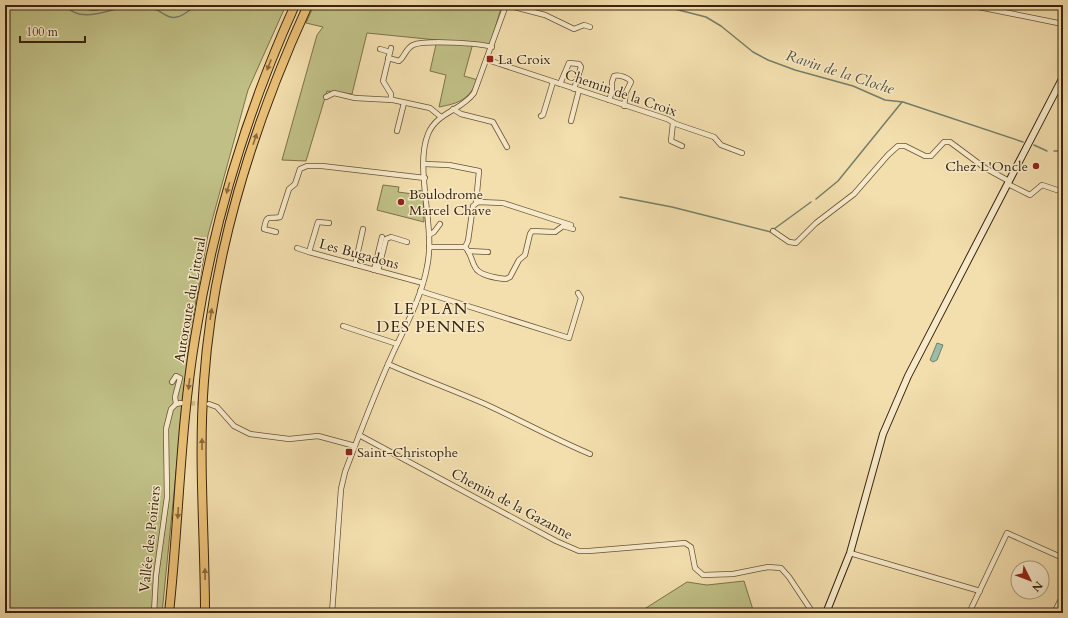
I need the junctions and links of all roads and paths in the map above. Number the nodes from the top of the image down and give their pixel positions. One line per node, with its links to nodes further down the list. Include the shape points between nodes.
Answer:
1 (74, 5): 2 (street, via 94,8)
2 (111, 5)
3 (167, 5): 4 (street)
4 (177, 5)
5 (295, 5): 66 (highway, Autoroute du Littoral, one-way to 66, via 257,96 216,232 195,339 187,400)
6 (308, 5): 74 (highway, Autoroute du Littoral, one-way to 6, via 202,423 211,314 226,240 252,148 274,85)
7 (506, 5): 10 (street, via 545,15 574,29 584,25); 11 (street)
8 (969, 5): 9 (street)
9 (1063, 24)
10 (590, 26)
11 (492, 47): 13 (street, via 428,41 410,47 399,61); 14 (street)
12 (380, 49): 13 (street, via 390,50)
13 (388, 58): 20 (street, via 383,83 391,94)
14 (488, 60): 16 (street, Chemin de la Croix); 24 (street, via 474,93 469,100)
15 (1062, 79): 35 (main road)
16 (553, 82): 17 (street, Chemin de la Croix); 25 (street)
17 (560, 84): 18 (street, Chemin de la Croix); 18 (street, via 569,63 579,64 581,67)
18 (577, 89): 21 (street, Chemin de la Croix); 27 (street)
19 (326, 97): 20 (street, via 334,93 355,98)
20 (391, 100): 22 (street)
21 (609, 100): 23 (street, Chemin de la Croix); 23 (street, via 614,76 628,79 631,82)
22 (404, 103): 26 (street, via 430,108); 29 (street)
23 (624, 106): 28 (street, Chemin de la Croix)
24 (454, 109): 26 (street); 31 (street, via 461,114 493,122)
25 (541, 116)
26 (441, 117): 33 (street, via 427,136)
27 (571, 121)
28 (673, 123): 30 (street, via 671,141); 32 (street, Chemin de la Croix, via 714,137 723,147)
29 (396, 131)
30 (682, 146)
31 (507, 147)
32 (742, 153)
33 (424, 164): 34 (street); 37 (street, via 449,165 479,171)
34 (425, 178): 42 (street, via 322,166 303,167 294,185 289,189 281,216 267,218 264,228); 43 (street)
35 (1009, 182): 36 (street, via 1030,195 1042,185); 41 (street, via 950,142 944,142 931,156 925,156 905,146 898,146 854,194 816,223 796,243 785,240); 67 (main road, via 908,376 883,434)
36 (1063, 192)
37 (476, 203): 48 (street, via 473,206); 48 (street, via 503,203 572,227 563,226 555,232 536,230 530,233 525,255 506,279 477,270)
38 (329, 223): 49 (street, Les Bugadons, via 318,222)
39 (440, 224): 43 (street)
40 (363, 229): 51 (street)
41 (773, 231)
42 (276, 232)
43 (429, 235): 46 (street)
44 (382, 237): 52 (street)
45 (407, 242): 52 (street, via 386,238)
46 (429, 247): 48 (street); 53 (street)
47 (297, 248): 49 (street)
48 (467, 249): 50 (street)
49 (309, 252): 51 (street, Les Bugadons)
50 (488, 252)
51 (355, 265): 52 (street, Les Bugadons)
52 (376, 270): 53 (street, Les Bugadons)
53 (423, 283): 54 (street)
54 (420, 291): 55 (street, via 569,338 581,298); 57 (street)
55 (578, 293)
56 (343, 326): 57 (street)
57 (397, 344): 58 (street)
58 (388, 364): 63 (street); 65 (street, via 483,403 523,421 558,441)
59 (172, 382): 61 (street, Vallée des Poiriers, via 176,376 180,378 175,397)
60 (181, 403): 61 (street)
61 (176, 404): 71 (street, Vallée des Poiriers, via 171,409 166,429 167,497 156,576)
62 (209, 404): 64 (street, via 218,408 234,426 250,434 289,439 318,436)
63 (359, 435): 64 (street); 76 (street, Chemin de la Gazanne, via 579,551 685,543 691,547 695,568 703,575 733,574 768,567 780,568)
64 (355, 446): 75 (street, via 341,489)
65 (590, 454)
66 (176, 553): 72 (highway, Autoroute du Littoral); 73 (highway)
67 (850, 553): 69 (street); 77 (main road)
68 (1063, 558): 69 (street, via 1007,533)
69 (980, 591): 78 (street)
70 (1063, 595): 79 (street)
71 (154, 613)
72 (169, 613)
73 (172, 613)
74 (205, 613)
75 (332, 613)
76 (813, 613)
77 (826, 613)
78 (969, 613)
79 (1054, 613)

